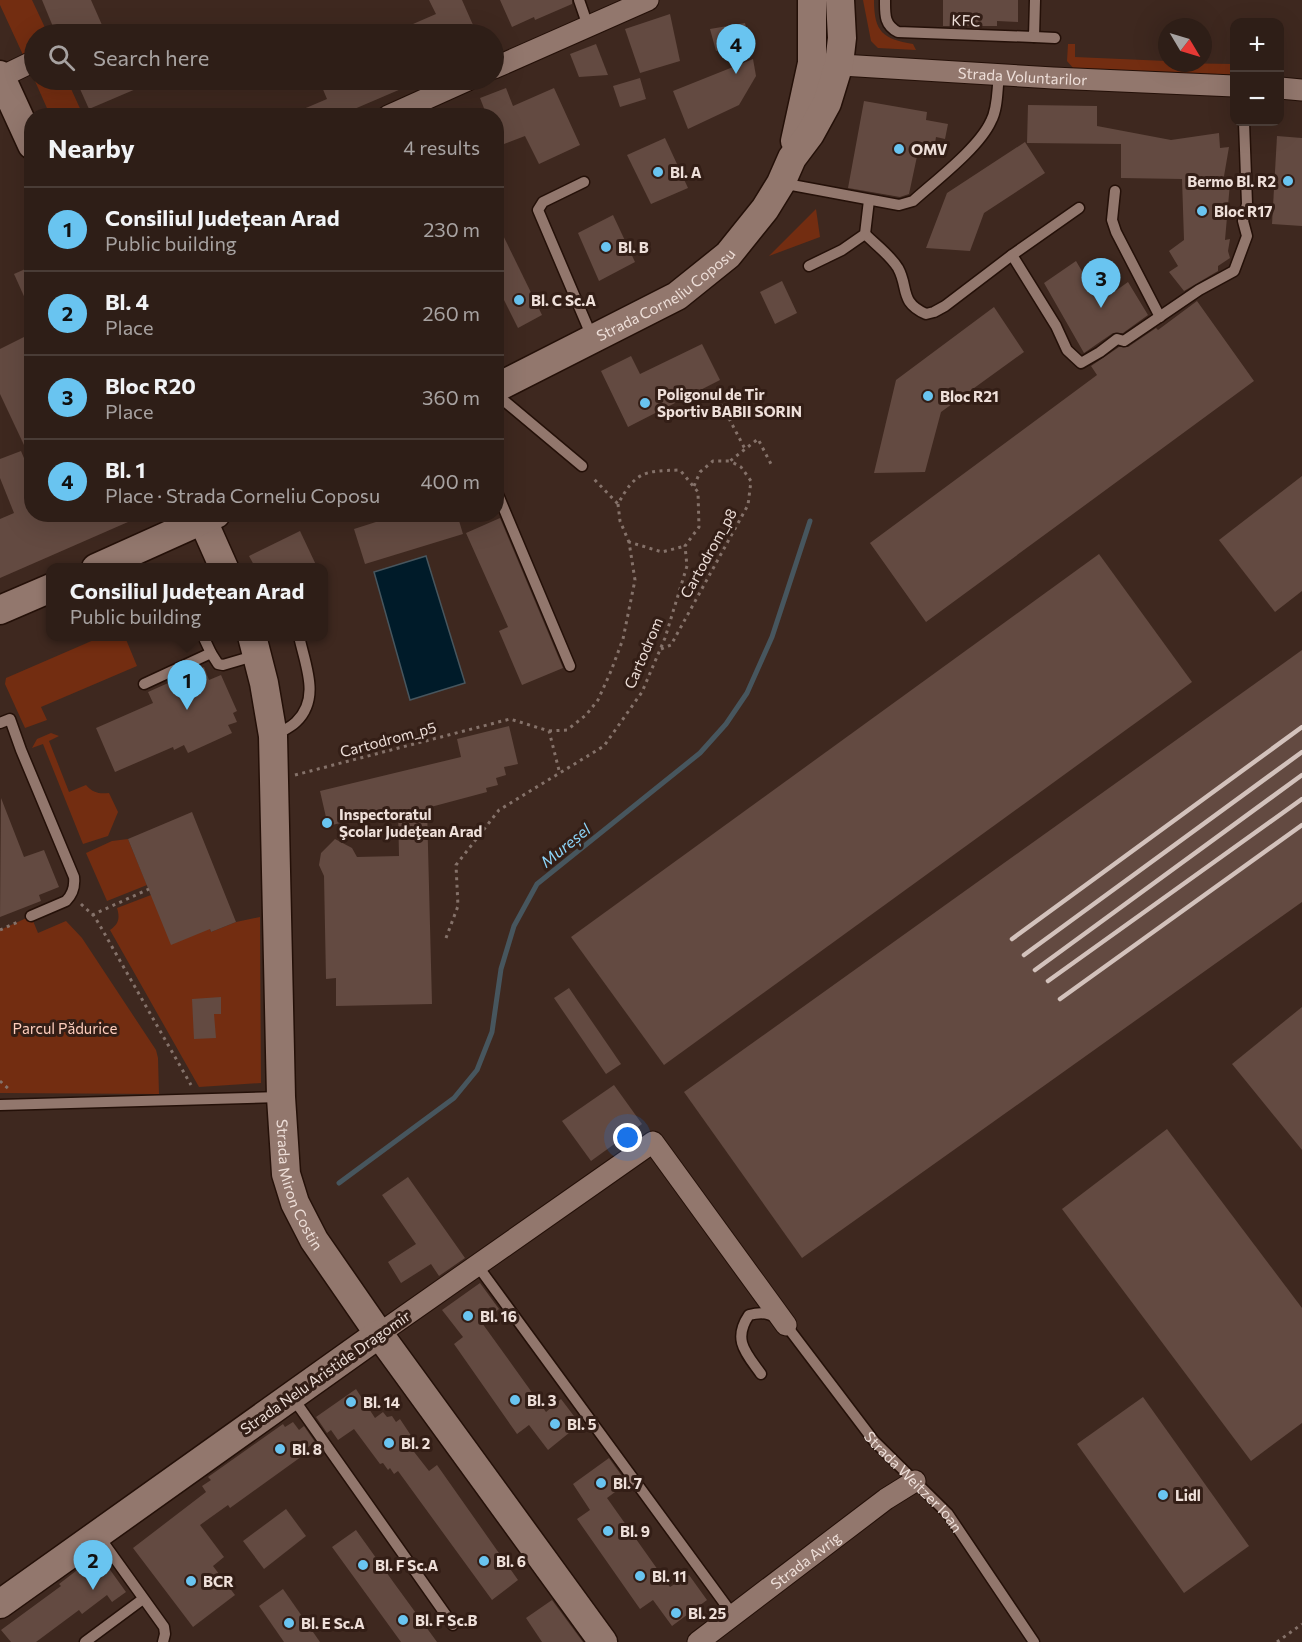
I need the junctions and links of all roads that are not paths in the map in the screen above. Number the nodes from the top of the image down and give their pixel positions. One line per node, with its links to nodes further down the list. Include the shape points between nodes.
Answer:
1 (579, 0): 7 (lane)
2 (648, 0): 7 (street)
3 (812, 0): 11 (main road)
4 (840, 0): 11 (main road, via 842,38)
5 (885, 0): 8 (lane, KFC, via 885,19 898,32)
6 (1035, 0): 8 (lane)
7 (588, 26): 10 (street)
8 (1034, 37): 9 (lane, KFC)
9 (1055, 38)
10 (504, 64)
11 (825, 64): 13 (street, Strada Voluntarilor); 22 (main road, Strada Corneliu Coposu, via 827,103)
12 (24, 65): 14 (street)
13 (999, 75): 15 (street, Strada Voluntarilor); 25 (lane, via 991,122 967,152 913,201 899,205)
14 (0, 76): 21 (main road)
15 (1230, 86)
16 (1284, 88): 18 (street)
17 (446, 90): 19 (street)
18 (1302, 90)
19 (406, 108)
20 (1244, 126): 30 (lane, via 1247,204 1243,221 1247,236 1234,271)
21 (24, 128)
22 (787, 171): 25 (lane); 31 (main road, Strada Corneliu Coposu, via 748,232 728,255 677,296)
23 (584, 183): 31 (lane, via 543,202 538,210)
24 (1115, 191): 30 (lane, via 1112,220 1116,232)
25 (869, 200): 27 (lane)
26 (1079, 208): 28 (lane)
27 (865, 234): 28 (lane, via 897,267 911,304 926,314 945,306); 29 (lane)
28 (1012, 255): 30 (lane, via 1067,350 1081,363 1117,339 1124,341)
29 (809, 266)
30 (1160, 316)
31 (593, 340): 32 (main road, Strada Corneliu Coposu)
32 (504, 384)
33 (504, 401): 34 (lane)
34 (582, 466)
35 (504, 509): 46 (lane)
36 (193, 522): 38 (main road)
37 (208, 522): 39 (main road)
38 (105, 563)
39 (223, 563)
40 (46, 590): 41 (main road)
41 (0, 610)
42 (205, 641): 45 (lane)
43 (300, 641): 49 (lane, via 311,686 307,708 296,723)
44 (255, 646): 45 (lane, via 223,664 218,664); 49 (main road, Strada Miron Costin)
45 (211, 654): 47 (lane)
46 (570, 666)
47 (144, 684)
48 (0, 723): 50 (lane, via 10,719 74,877 70,897)
49 (273, 736): 51 (main road, Strada Miron Costin)
50 (31, 916)
51 (281, 1097): 52 (lane); 56 (main road, Strada Miron Costin, via 286,1174 299,1213)
52 (0, 1105)
53 (652, 1142): 54 (street, Strada Nelu Aristide Dragomir); 55 (street, Strada Weitzer Ioan)
54 (477, 1264): 56 (street, Strada Nelu Aristide Dragomir); 63 (lane)
55 (786, 1325): 57 (lane, Strada Weitzer Ioan, via 776,1316 760,1313 749,1315 743,1324 741,1344); 59 (lane, Strada Weitzer Ioan, via 874,1441)
56 (379, 1334): 58 (main road, Strada Nelu Aristide Dragomir); 67 (main road, Strada Miron Costin)
57 (761, 1374)
58 (291, 1395): 60 (main road, Strada Nelu Aristide Dragomir); 64 (lane)
59 (915, 1481): 63 (street, Strada Avrig); 69 (lane, Strada Weitzer Ioan, via 948,1514)
60 (98, 1534): 61 (lane); 62 (main road, Strada Nelu Aristide Dragomir)
61 (143, 1599): 65 (lane); 66 (lane, via 164,1627)
62 (0, 1605)
63 (733, 1615): 68 (street, Strada Avrig)
64 (453, 1625)
65 (85, 1642)
66 (163, 1642)
67 (603, 1642)
68 (698, 1642)
69 (1034, 1642)

